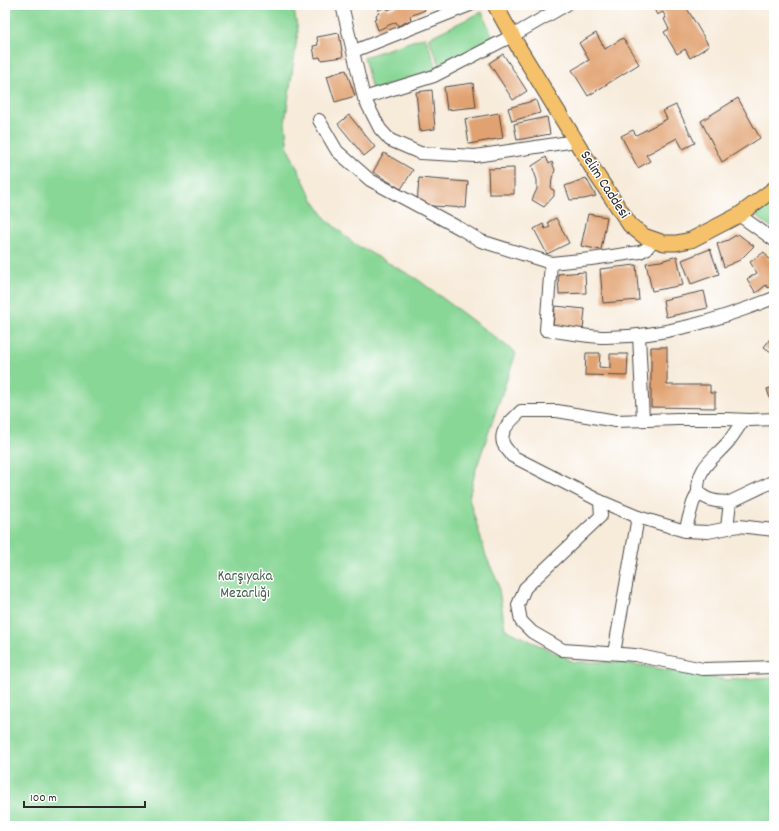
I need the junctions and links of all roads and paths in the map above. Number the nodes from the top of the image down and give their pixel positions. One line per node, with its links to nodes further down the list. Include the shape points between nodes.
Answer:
1 (342, 5): 6 (street)
2 (470, 5): 6 (street)
3 (495, 5): 5 (main road, Selim Caddesi)
4 (566, 5): 5 (street)
5 (512, 36): 7 (street, via 434,76); 9 (main road, Selim Caddesi)
6 (354, 51): 7 (street)
7 (364, 98): 9 (street, via 380,129 390,140 420,153 475,156)
8 (319, 120): 14 (street, via 337,151 370,180 481,241)
9 (576, 141): 12 (main road, Selim Caddesi, via 630,225)
10 (774, 189): 11 (main road, Selim Caddesi)
11 (739, 215): 12 (main road, Selim Caddesi, via 691,240 664,243); 13 (street)
12 (653, 240): 14 (street, via 640,252)
13 (774, 240)
14 (551, 263): 16 (street, via 546,330 600,337)
15 (774, 298): 16 (street, via 709,322)
16 (639, 335): 18 (street)
17 (774, 419): 19 (street)
18 (643, 420): 19 (street); 22 (street, via 616,421 557,410 522,412 503,432 503,443 512,456)
19 (743, 420): 21 (street, via 730,440 701,471)
20 (774, 481): 23 (street)
21 (698, 492): 23 (street, via 717,502); 27 (street)
22 (600, 501): 24 (street); 28 (street, via 601,516 525,588 518,606 521,622 532,632 563,650)
23 (730, 502): 25 (street)
24 (638, 517): 27 (street); 28 (street)
25 (727, 528): 26 (street, via 739,526); 27 (street, via 708,532)
26 (774, 530)
27 (685, 531)
28 (614, 653): 29 (street, via 703,669)
29 (774, 668)

